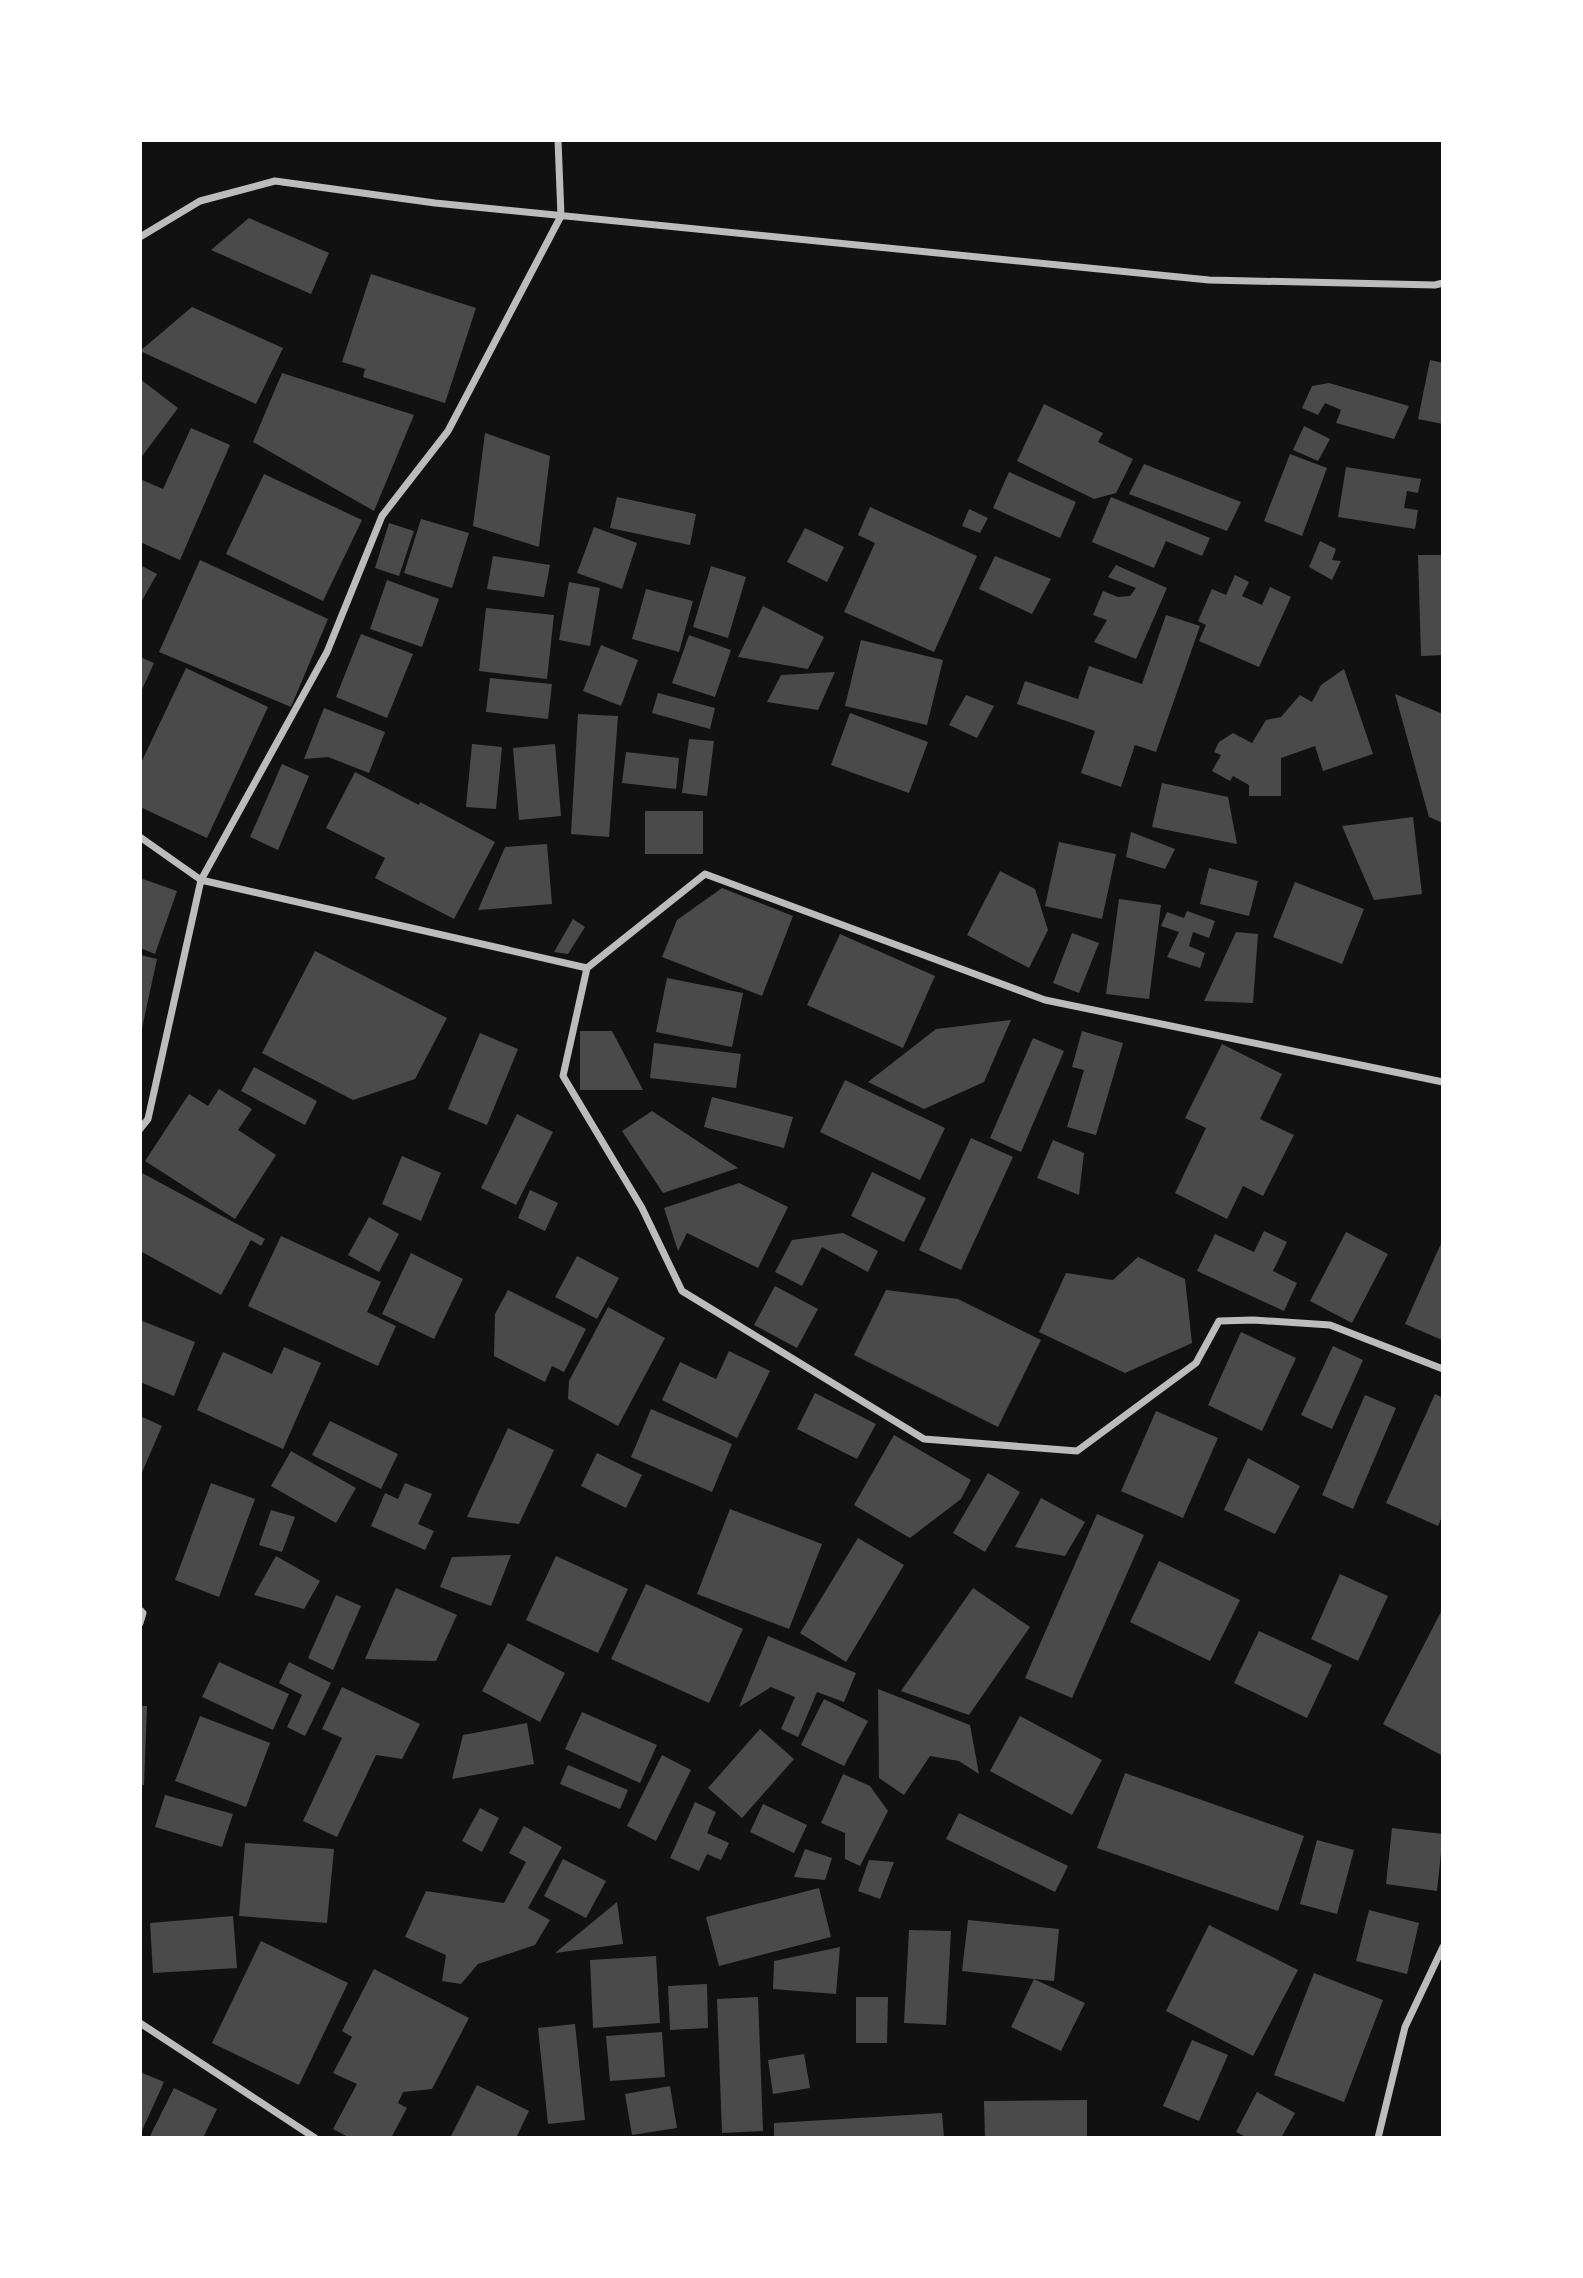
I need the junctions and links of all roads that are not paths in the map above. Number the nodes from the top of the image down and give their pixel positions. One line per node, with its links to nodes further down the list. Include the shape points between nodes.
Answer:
1 (558, 140): 2 (street)
2 (561, 216): 3 (street, via 275,181 200,201); 4 (street, via 1209,280); 6 (street, via 448,431 382,516 327,652)
3 (140, 237)
4 (1443, 283)
5 (140, 837): 6 (street)
6 (201, 880): 7 (street); 9 (street)
7 (587, 968): 8 (street, via 705,874 1045,1000); 11 (street, via 563,1076 642,1208 682,1292 924,1439 1077,1451 1196,1363 1219,1321 1330,1325)
8 (1443, 1082)
9 (144, 1120): 10 (street)
10 (140, 1129)
11 (1443, 1369)
12 (140, 1610): 13 (street)
13 (140, 1623)
14 (1443, 1947): 17 (street, via 1405,2027)
15 (140, 2023): 16 (street)
16 (315, 2138)
17 (1378, 2138)

